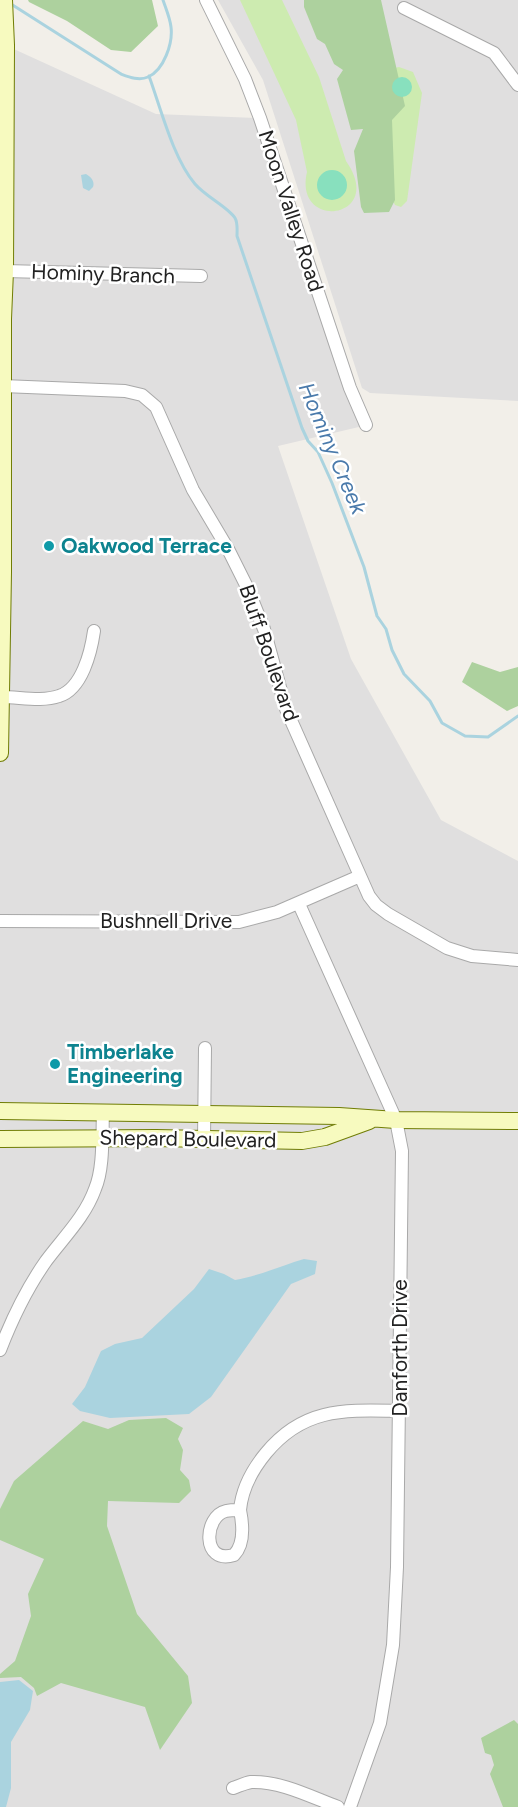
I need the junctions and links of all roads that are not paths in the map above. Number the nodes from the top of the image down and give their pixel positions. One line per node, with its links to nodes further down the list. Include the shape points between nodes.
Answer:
1 (4, 0): 5 (street)
2 (206, 0): 10 (street, Moon Valley Road, via 260,117 350,388)
3 (404, 9): 4 (street, via 494,53)
4 (518, 85)
5 (2, 122): 6 (street)
6 (5, 271): 7 (street, Hominy Branch); 8 (street)
7 (201, 276)
8 (1, 319): 9 (street)
9 (3, 386): 12 (street); 14 (street, Bluff Boulevard, via 125,391 142,395 156,407 193,490 248,587 286,709)
10 (366, 425)
11 (94, 631): 12 (street, via 82,670 66,693 50,698)
12 (2, 697): 13 (street)
13 (0, 753)
14 (360, 876): 15 (street, Bushnell Drive); 17 (street, Bluff Boulevard, via 376,905 447,948 472,956)
15 (299, 904): 16 (street, Bushnell Drive, via 257,918 220,923); 23 (street, Danforth Drive)
16 (0, 921)
17 (518, 960)
18 (205, 1048): 21 (street)
19 (0, 1111): 20 (street, Shepard Boulevard)
20 (103, 1112): 21 (street, Shepard Boulevard); 25 (street)
21 (205, 1113): 22 (street, Shepard Boulevard); 27 (street)
22 (372, 1120): 23 (street, Shepard Boulevard); 27 (street, Shepard Boulevard, via 302,1141)
23 (396, 1120): 24 (street, Shepard Boulevard); 29 (street, Danforth Drive, via 402,1151)
24 (518, 1121)
25 (102, 1138): 26 (street, Shepard Boulevard); 27 (street, Shepard Boulevard); 28 (street, via 96,1189 71,1231 40,1271)
26 (0, 1139)
27 (204, 1140)
28 (0, 1350)
29 (400, 1411): 30 (street, via 344,1410 316,1416 292,1428 253,1469); 33 (street, Danforth Drive, via 393,1645 380,1723)
30 (240, 1510)
31 (233, 1788): 32 (street, via 249,1782 265,1783)
32 (338, 1807)
33 (350, 1807)

